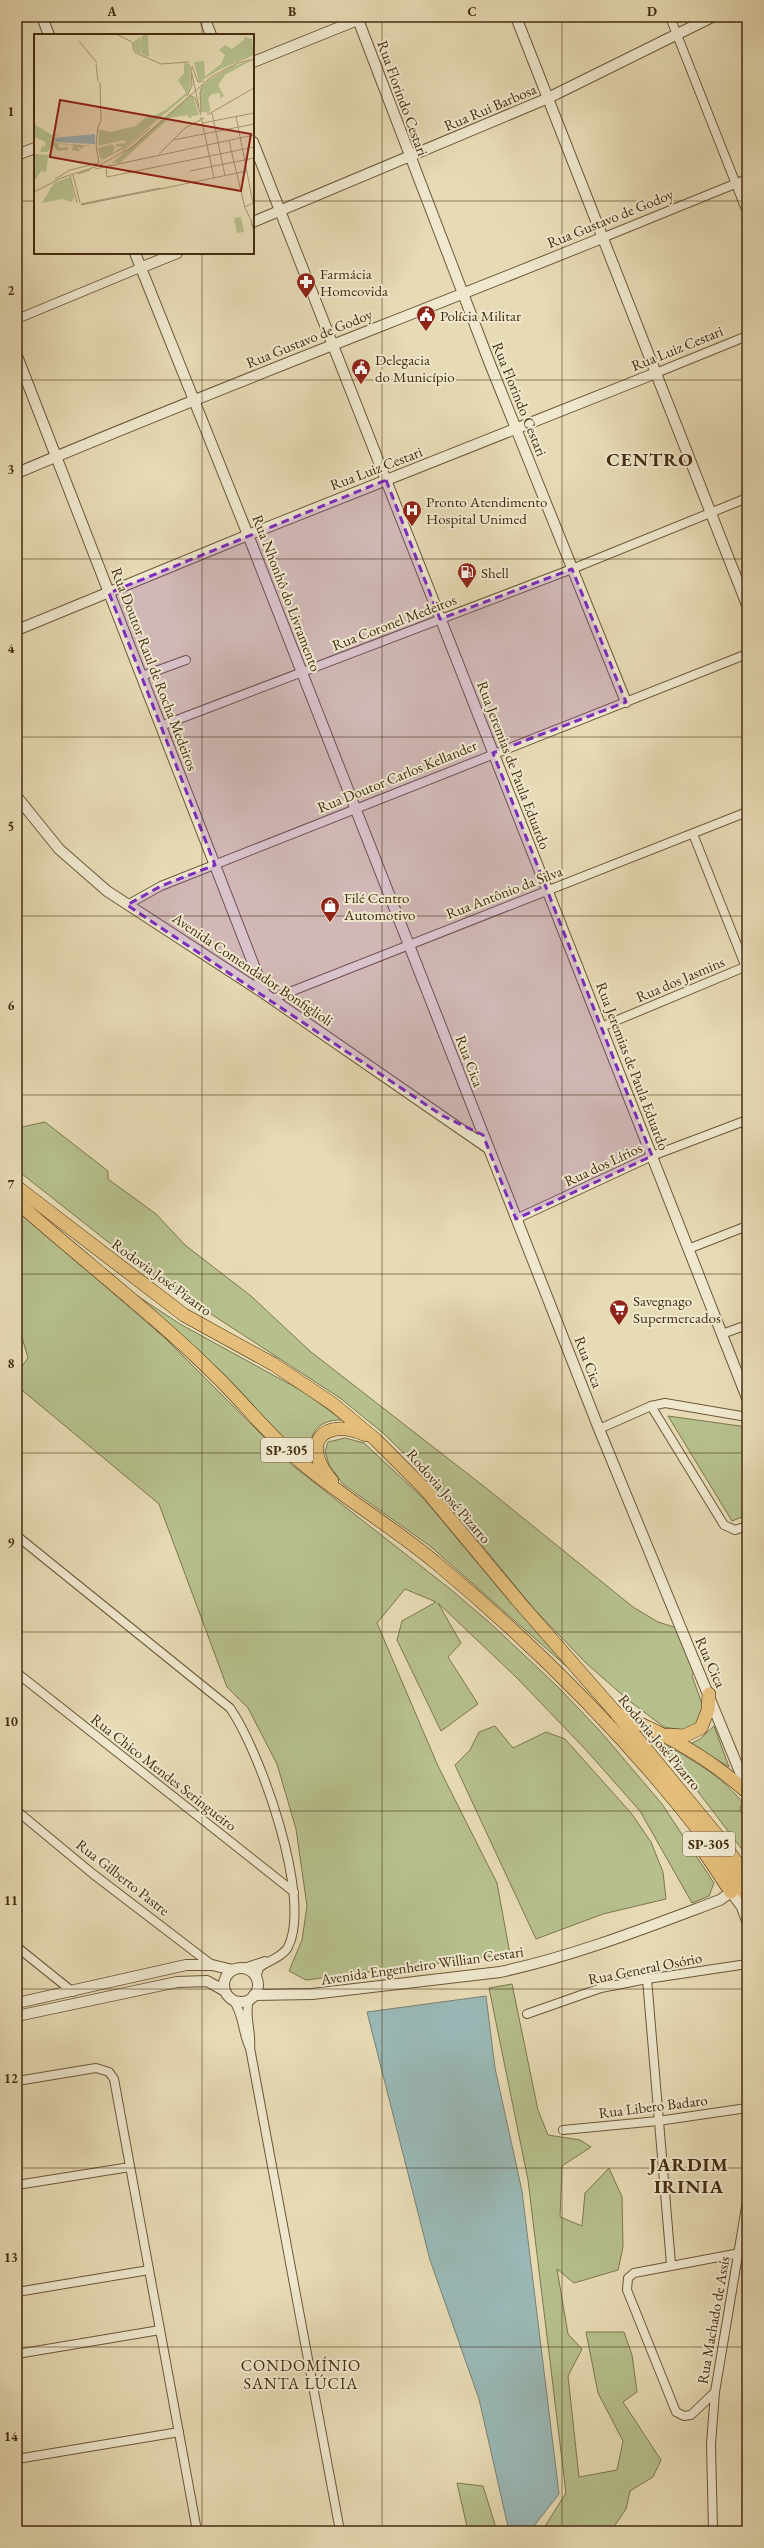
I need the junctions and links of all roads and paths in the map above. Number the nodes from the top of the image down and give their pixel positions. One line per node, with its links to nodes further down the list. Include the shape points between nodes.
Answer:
1 (42, 17): 7 (street)
2 (204, 17): 8 (street)
3 (516, 17): 11 (street)
4 (670, 17): 9 (street)
5 (712, 17): 9 (street, Rua Rui Barbosa)
6 (360, 18): 10 (street); 15 (street, Rua Florindo Cestari)
7 (50, 34)
8 (211, 34)
9 (677, 35): 11 (street, Rua Rui Barbosa); 17 (street)
10 (254, 62)
11 (546, 99): 15 (street, Rua Rui Barbosa); 21 (street)
12 (254, 145): 18 (street, Rua Jeremias de Paula Eduardo)
13 (34, 148): 14 (street)
14 (17, 155)
15 (410, 158): 18 (street, Rua Rui Barbosa); 25 (street, Rua Florindo Cestari)
16 (747, 179): 17 (street, Rua Gustavo de Godoy)
17 (736, 183): 19 (street); 21 (street, Rua Gustavo de Godoy)
18 (280, 211): 20 (street, Rua Rui Barbosa); 28 (street, Rua Jeremias de Paula Eduardo)
19 (747, 212)
20 (254, 222)
21 (602, 238): 25 (street, Rua Gustavo de Godoy); 30 (street)
22 (135, 254): 24 (street, Rua Nhonhô do Livramento)
23 (175, 254): 24 (street)
24 (140, 268): 26 (street); 31 (street, Rua Nhonhô do Livramento)
25 (463, 295): 28 (street, Rua Gustavo de Godoy); 32 (street, Rua Florindo Cestari)
26 (17, 319)
27 (747, 336): 30 (street, Rua Luiz Cestari)
28 (333, 344): 31 (street, Rua Gustavo de Godoy); 35 (street, Rua Jeremias de Paula Eduardo)
29 (17, 356): 33 (street, Rua Doutor Raul de Rocha Medeiros)
30 (656, 373): 32 (street, Rua Luiz Cestari); 37 (street)
31 (194, 400): 33 (street, Rua Gustavo de Godoy); 38 (street, Rua Nhonhô do Livramento)
32 (516, 429): 35 (street, Rua Luiz Cestari); 39 (street, Rua Florindo Cestari)
33 (56, 456): 34 (street, Rua Gustavo de Godoy); 40 (street, Rua Doutor Raul de Rocha Medeiros)
34 (17, 473)
35 (386, 480): 38 (street, Rua Luiz Cestari); 42 (street, Rua Jeremias de Paula Eduardo)
36 (747, 498): 37 (street, Rua Coronel Medeiros)
37 (711, 513): 39 (street, Rua Coronel Medeiros); 41 (street)
38 (248, 535): 40 (street, Rua Luiz Cestari); 46 (street, Rua Nhonhô do Livramento)
39 (572, 569): 42 (street, Rua Coronel Medeiros); 48 (street, Rua Florindo Cestari)
40 (110, 592): 43 (street, Rua Luiz Cestari); 47 (street, Rua Doutor Raul de Rocha Medeiros)
41 (747, 605)
42 (440, 619): 46 (street, Rua Coronel Medeiros); 50 (street, Rua Jeremias de Paula Eduardo)
43 (17, 630)
44 (747, 654): 48 (street, Rua Doutor Carlos Kellander)
45 (186, 660): 47 (street)
46 (302, 673): 49 (street, Rua Coronel Medeiros); 52 (street, Rua Nhonhô do Livramento)
47 (142, 676): 49 (street, Rua Doutor Raul de Rocha Medeiros)
48 (626, 702): 50 (street, Rua Doutor Carlos Kellander)
49 (161, 726): 55 (street, Rua Doutor Raul de Rocha Medeiros)
50 (493, 753): 52 (street, Rua Doutor Carlos Kellander); 56 (street, Rua Jeremias de Paula Eduardo)
51 (17, 797): 57 (street, Avenida Comendador Bonfiglioli, via 59,849)
52 (355, 807): 55 (street, Rua Doutor Carlos Kellander); 58 (street, Rua Nhonhô do Livramento)
53 (747, 812): 54 (street, Rua Antônio da Silva)
54 (693, 834): 56 (street, Rua Antônio da Silva); 59 (street)
55 (215, 865): 57 (street, Rua Doutor Carlos Kellander, via 161,886); 60 (street, Rua Doutor Raul de Rocha Medeiros)
56 (548, 892): 58 (street, Rua Antônio da Silva); 61 (street, Rua Jeremias de Paula Eduardo)
57 (127, 905): 60 (street, Avenida Comendador Bonfiglioli)
58 (408, 944): 60 (street, Rua Antônio da Silva); 64 (street, Rua Cica)
59 (747, 967): 61 (street, Rua dos Jasmins)
60 (268, 997): 62 (street, Avenida Comendador Bonfiglioli)
61 (601, 1027): 66 (street, Rua Jeremias de Paula Eduardo)
62 (443, 1116): 64 (street, via 456,1120 475,1134); 65 (street, Avenida Comendador Bonfiglioli)
63 (747, 1120): 66 (street, Rua dos Lírios)
64 (482, 1131): 65 (street, Rua Cica)
65 (488, 1148): 69 (street, Rua Cica)
66 (652, 1156): 69 (street, Rua dos Lírios); 71 (street, Rua Jeremias de Paula Eduardo)
67 (17, 1187): 78 (main road, Rodovia José Pizarro, via 172,1307 273,1364 333,1404)
68 (17, 1202): 79 (main road, Rodovia José Pizarro / SP-305, via 216,1375 289,1452)
69 (516, 1219): 77 (street, Rua Cica)
70 (747, 1226): 71 (street)
71 (688, 1249): 73 (street, Rua Jeremias de Paula Eduardo)
72 (747, 1324): 73 (street)
73 (722, 1334): 74 (street, Rua Jeremias de Paula Eduardo)
74 (747, 1398)
75 (651, 1406): 76 (street, via 665,1403); 77 (street); 80 (street, via 724,1525 735,1530)
76 (747, 1417)
77 (598, 1429): 83 (street, Rua Cica, via 678,1626)
78 (376, 1440): 79 (main road, via 343,1428 325,1432 319,1438 316,1448 319,1464); 85 (main road, Rodovia José Pizarro, via 426,1490)
79 (346, 1497): 84 (main road, Rodovia José Pizarro / SP-305, via 403,1536 490,1608)
80 (747, 1526)
81 (17, 1536): 91 (street, via 230,1708 256,1754 268,1785)
82 (17, 1673): 91 (street, Rua Chico Mendes Seringueiro)
83 (709, 1694): 86 (main road, via 708,1710 701,1728 684,1736); 87 (street, Rua Cica)
84 (587, 1701): 92 (main road, via 672,1806); 93 (main road, Rodovia José Pizarro / SP-305, via 668,1793)
85 (617, 1714): 86 (main road); 90 (main road, Rodovia José Pizarro)
86 (662, 1734): 88 (main road, via 712,1762)
87 (747, 1789)
88 (747, 1792)
89 (17, 1812): 98 (street, Rua Gilberto Pastre)
90 (747, 1876)
91 (294, 1892): 96 (street, via 295,1922 288,1947 284,1953)
92 (731, 1892): 94 (street, via 742,1907); 105 (street, Avenida Engenheiro Willian Cestari, via 725,1898 702,1907 530,1966 421,1983)
93 (747, 1896)
94 (747, 1921)
95 (17, 1947): 104 (street)
96 (271, 1960): 99 (street); 102 (street, via 259,1968)
97 (747, 1964): 101 (street, Rua General Osório)
98 (212, 1965): 100 (street); 104 (street, via 186,1966)
99 (244, 1968): 100 (street); 102 (street)
100 (233, 1970): 103 (street, via 225,1979)
101 (647, 1979): 109 (street, Rua General Osório, via 601,1988); 114 (street)
102 (257, 1981): 105 (street); 106 (street)
103 (225, 1991): 107 (street); 110 (street, via 207,1981 188,1980)
104 (73, 1992): 108 (street)
105 (271, 1996): 106 (street, Avenida Engenheiro Willian Cestari)
106 (252, 1998): 107 (street, via 240,2002); 111 (street, via 247,2010)
107 (233, 2000): 111 (street, via 238,2007 244,2038)
108 (17, 2003)
109 (527, 2014)
110 (17, 2016)
111 (250, 2048): 129 (street)
112 (17, 2081): 116 (street, via 96,2068 109,2072 116,2088)
113 (747, 2108): 114 (street, Rua Libero Badaro)
114 (658, 2121): 115 (street, Rua Libero Badaro); 120 (street)
115 (563, 2130)
116 (130, 2167): 117 (street); 121 (street)
117 (17, 2185)
118 (747, 2201): 119 (street, Rua Machado de Assis)
119 (740, 2253): 120 (street); 125 (street, Rua Machado de Assis)
120 (671, 2264): 125 (street, via 634,2273 628,2278 627,2290 676,2412 684,2416 691,2415)
121 (149, 2270): 122 (street); 123 (street)
122 (17, 2292)
123 (160, 2330): 124 (street); 126 (street)
124 (17, 2354)
125 (715, 2392): 130 (street, Rua Machado de Assis, via 711,2444)
126 (179, 2432): 127 (street); 128 (street)
127 (17, 2459)
128 (197, 2531)
129 (340, 2531)
130 (714, 2531)

